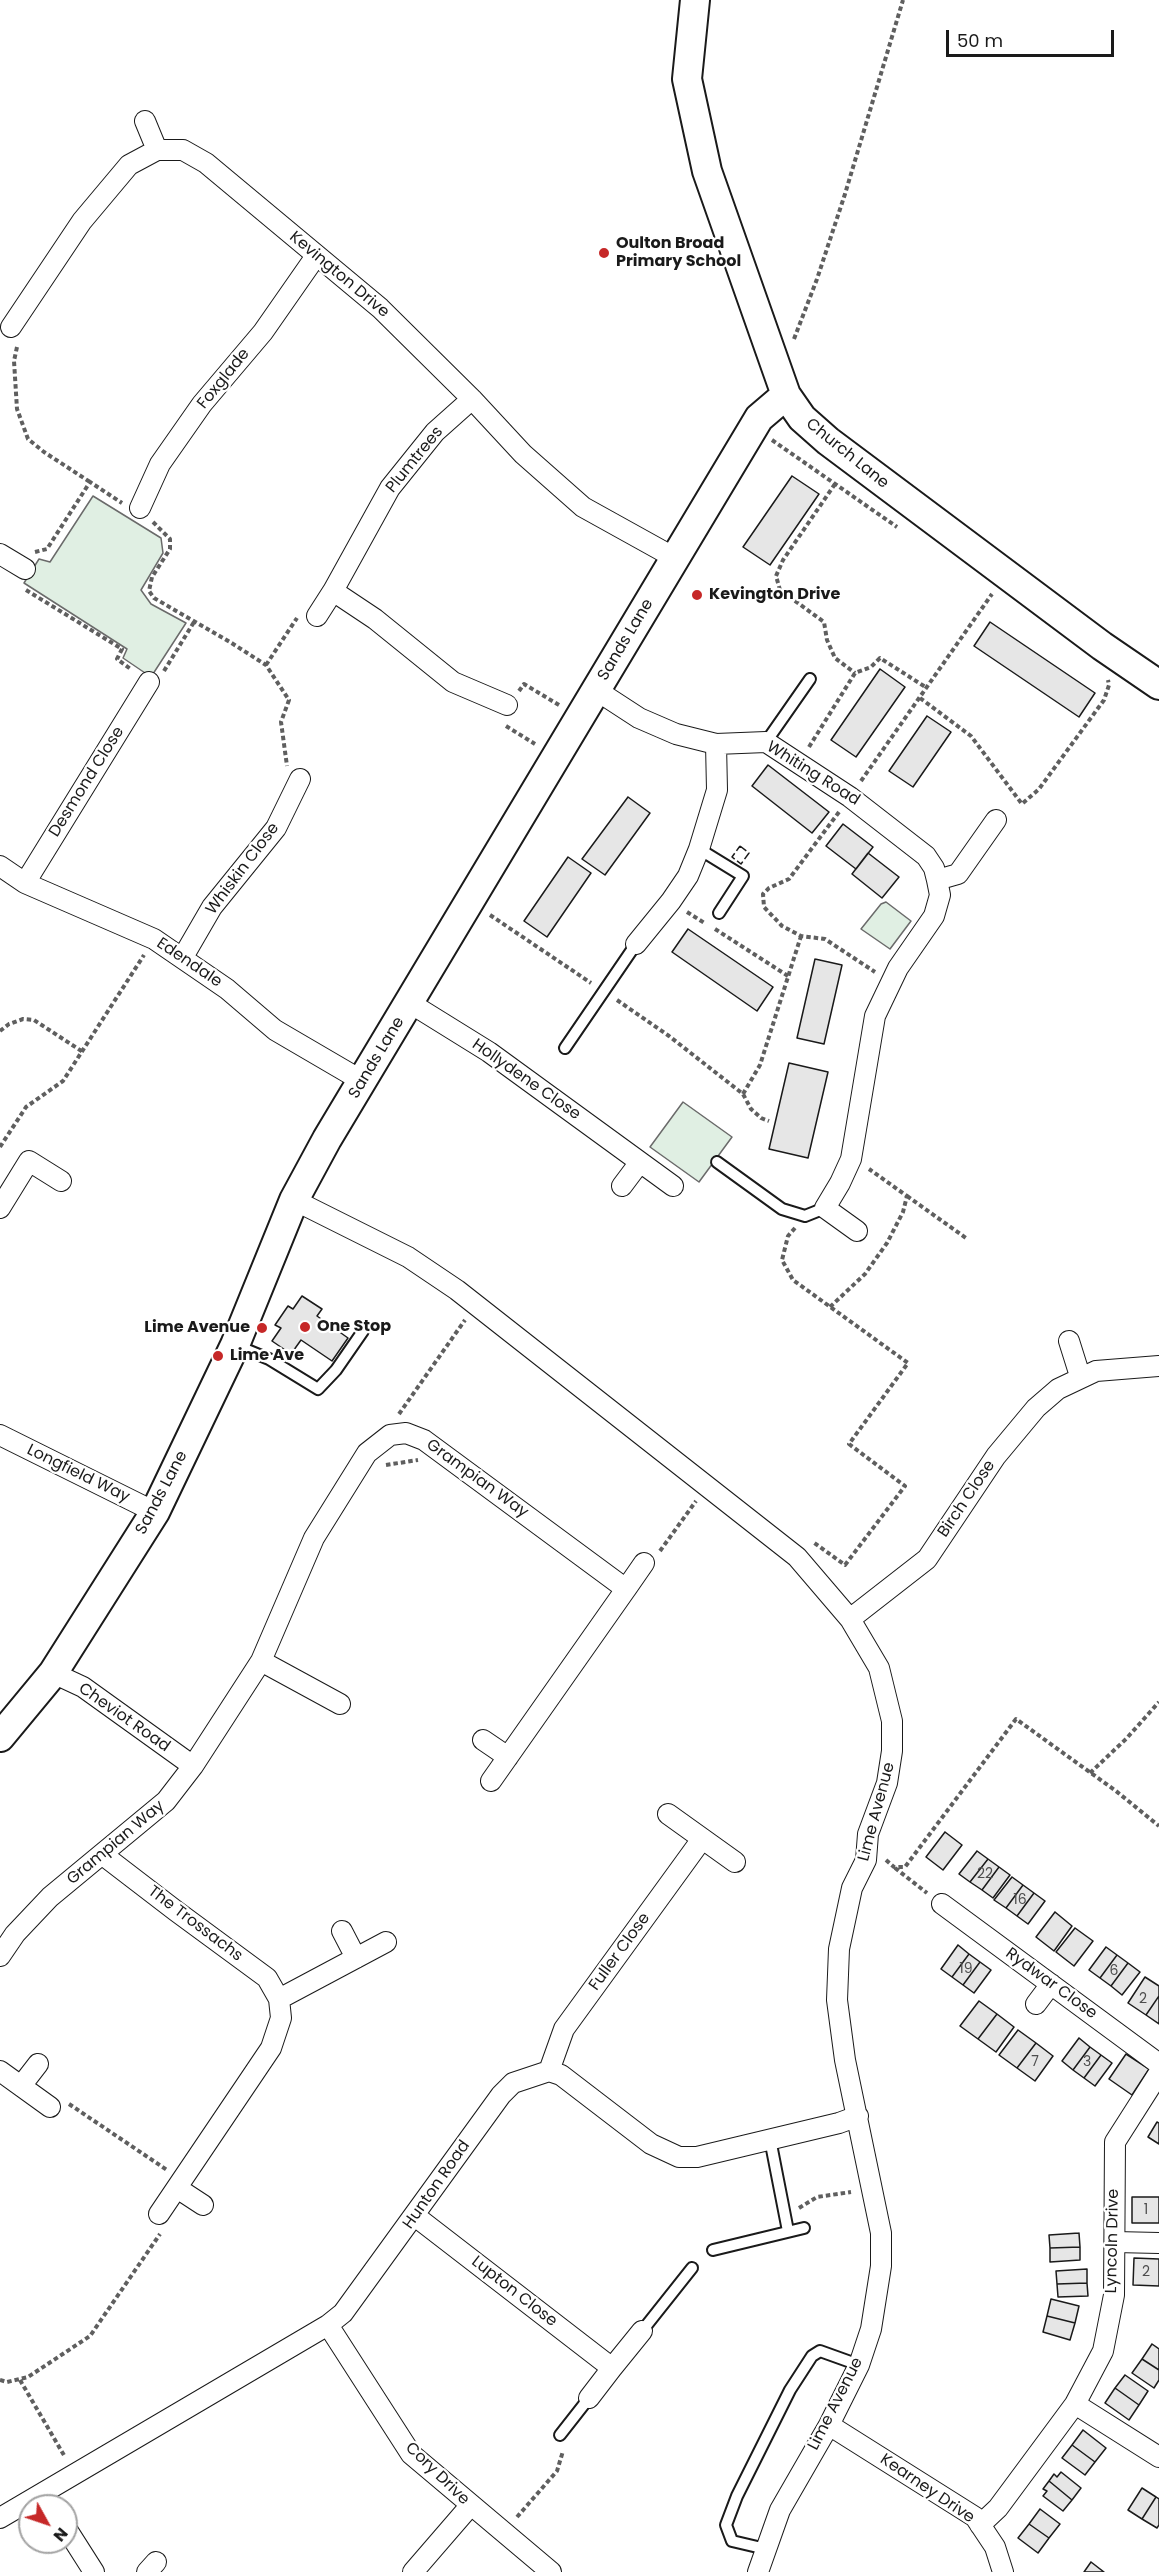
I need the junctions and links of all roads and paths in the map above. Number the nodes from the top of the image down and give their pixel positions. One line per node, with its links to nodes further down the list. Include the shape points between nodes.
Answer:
1 (695, 0): 7 (street, Church Lane, via 687,79 707,171)
2 (903, 0): 7 (path)
3 (145, 121): 4 (street)
4 (157, 150): 5 (street, Kevington Drive, via 183,150 206,163); 6 (street, via 129,165 82,221)
5 (316, 256): 8 (street, Kevington Drive, via 380,308); 12 (street, Foxglade, via 263,332 202,404 160,464)
6 (11, 327): 10 (path, via 18,339 14,362 17,409 28,439)
7 (782, 386): 15 (street, Sands Lane); 28 (street, Church Lane, via 802,418 828,441)
8 (472, 399): 15 (street, Kevington Drive, via 523,454 583,507); 18 (street, Plumtrees, via 435,432 390,488)
9 (772, 440): 11 (path)
10 (90, 482): 12 (path, via 127,506); 16 (path, via 47,549 36,551)
11 (835, 484): 13 (path); 25 (path, via 776,576 780,590 824,622 835,658)
12 (140, 508): 22 (path, via 170,538 170,549 152,577 149,591)
13 (904, 532)
14 (0, 554): 16 (street)
15 (675, 558): 30 (street, Sands Lane)
16 (25, 569): 27 (path, via 16,584 122,649 117,659)
17 (982, 587): 19 (path)
18 (333, 591): 21 (street, Plumtrees); 32 (street, via 375,619 453,682)
19 (992, 594): 20 (path); 29 (path)
20 (1002, 600)
21 (317, 616): 23 (path, via 298,616)
22 (194, 622): 23 (path); 27 (path, via 159,678)
23 (266, 665): 38 (path, via 289,700 281,722 287,765)
24 (1106, 673): 31 (path, via 1109,685 1104,700 1039,789 1022,804 971,736)
25 (855, 674): 29 (path, via 880,658); 37 (path)
26 (810, 679): 34 (lane)
27 (149, 682): 44 (street, Desmond Close)
28 (1159, 685)
29 (927, 688): 31 (path)
30 (596, 690): 33 (street, Sands Lane); 35 (street, Whiting Road, via 639,718 676,734)
31 (920, 698): 39 (path)
32 (507, 705): 33 (path, via 524,684); 36 (path, via 504,726)
33 (580, 718): 36 (street, Sands Lane)
34 (766, 742): 35 (street, Whiting Road); 37 (street, Whiting Road)
35 (716, 744): 41 (street, via 717,790)
36 (558, 757): 53 (street, Sands Lane)
37 (799, 763): 39 (street, Whiting Road)
38 (300, 779): 50 (street, Whiskin Close, via 276,828 212,907)
39 (850, 797): 43 (street, Whiting Road, via 926,856); 47 (path, via 789,879 763,894 764,907 782,926)
40 (996, 820): 43 (street, via 958,874)
41 (699, 849): 45 (street, via 688,876); 46 (lane, via 743,876)
42 (0, 866): 44 (street, Edendale)
43 (937, 880): 52 (street, Whiting Road, via 940,895 934,916)
44 (26, 883): 48 (street, Edendale)
45 (671, 901): 49 (street); 51 (path)
46 (719, 913)
47 (801, 936): 51 (path); 52 (path, via 825,939)
48 (154, 939): 50 (street, Edendale); 56 (path)
49 (636, 944): 55 (lane)
50 (183, 957): 57 (street, Edendale, via 227,988 275,1030)
51 (788, 976): 58 (path, via 760,1065 743,1094 751,1109)
52 (891, 983): 68 (street, Whiting Road, via 875,1016 851,1159)
53 (410, 1003): 57 (street, Sands Lane); 60 (street, Hollydene Close, via 489,1052)
54 (0, 1031): 56 (path, via 23,1019 34,1020)
55 (566, 1048)
56 (83, 1052): 59 (path, via 63,1081 26,1107)
57 (364, 1082): 66 (street, Sands Lane)
58 (770, 1121)
59 (0, 1147)
60 (640, 1162): 63 (street); 64 (street, Hollydene Close)
61 (717, 1162): 69 (lane, via 782,1209)
62 (61, 1181): 67 (street, via 29,1161)
63 (622, 1186)
64 (673, 1186)
65 (907, 1196): 71 (path)
66 (294, 1200): 72 (street, Lime Avenue, via 408,1257); 75 (street, Sands Lane)
67 (0, 1208)
68 (825, 1208): 69 (lane); 70 (street)
69 (805, 1216): 84 (path, via 788,1236 782,1260 793,1280 908,1363 849,1444 905,1486 845,1565 811,1540)
70 (857, 1231)
71 (966, 1238)
72 (476, 1305): 78 (path, via 399,1413); 82 (street, Lime Avenue)
73 (363, 1330): 75 (lane, via 318,1389 269,1359)
74 (1069, 1341): 77 (street)
75 (235, 1345): 83 (street, Sands Lane)
76 (1159, 1366): 77 (street, Birch Close)
77 (1080, 1376): 87 (street, Birch Close, via 1036,1408 996,1456 927,1559)
78 (390, 1435): 80 (street, Grampian Way, via 406,1433); 81 (street, Grampian Way, via 367,1453)
79 (0, 1436): 83 (street, Longfield Way)
80 (445, 1455): 81 (path); 86 (street, Grampian Way)
81 (356, 1470): 88 (street, Grampian Way, via 314,1538)
82 (707, 1486): 84 (street, Lime Avenue); 85 (path, via 651,1563)
83 (155, 1512): 89 (street, Sands Lane)
84 (797, 1557): 87 (street, Lime Avenue)
85 (644, 1563): 86 (street)
86 (626, 1589): 94 (street)
87 (850, 1619): 120 (street, Lime Avenue, via 879,1668 892,1721 887,1783 868,1834 866,1860 852,1888 839,1949 837,2000)
88 (261, 1661): 91 (street); 95 (street, Grampian Way)
89 (53, 1673): 92 (street, Sands Lane); 95 (street, Cheviot Road, via 83,1687)
90 (1159, 1702): 96 (path)
91 (339, 1704)
92 (0, 1737)
93 (483, 1740): 94 (street)
94 (508, 1757): 97 (street)
95 (193, 1766): 101 (street, Grampian Way, via 166,1801)
96 (1090, 1773): 99 (path); 104 (path, via 1016,1719 905,1867)
97 (491, 1781)
98 (668, 1814): 100 (street)
99 (1159, 1826)
100 (702, 1839): 103 (street); 115 (street, Fuller Close, via 564,2029)
101 (103, 1855): 108 (street, Grampian Way, via 50,1897); 111 (street, The Trossachs, via 267,1978)
102 (882, 1857): 104 (path)
103 (735, 1862)
104 (894, 1867): 105 (path)
105 (942, 1904): 110 (street, Rydwar Close)
106 (342, 1931): 109 (street)
107 (386, 1942): 109 (street)
108 (0, 1956)
109 (356, 1958): 111 (street)
110 (1051, 1984): 112 (street); 114 (street, Rydwar Close)
111 (279, 1999): 122 (street, via 281,2018 271,2048)
112 (1036, 2004)
113 (38, 2064): 118 (street)
114 (1159, 2064)
115 (549, 2071): 121 (street, via 561,2075 651,2144 679,2157 697,2157); 125 (street, Hunton Road, via 513,2083 501,2095)
116 (0, 2072): 118 (street)
117 (1159, 2073): 128 (street, Lyncoln Drive, via 1115,2142)
118 (21, 2086): 119 (street)
119 (50, 2107): 122 (path, via 60,2098)
120 (858, 2116): 121 (street); 134 (street, Lime Avenue, via 881,2233 881,2266 871,2329)
121 (770, 2139): 127 (lane)
122 (180, 2184): 123 (street); 124 (street)
123 (203, 2205)
124 (159, 2214): 137 (path, via 162,2231 90,2336)
125 (415, 2216): 132 (street, Hunton Road, via 343,2313); 135 (street, Lupton Close)
126 (804, 2228): 127 (lane)
127 (788, 2231): 130 (lane)
128 (1115, 2242): 129 (street); 139 (street, Lyncoln Drive, via 1114,2295 1103,2351)
129 (1159, 2243)
130 (713, 2250)
131 (692, 2268): 133 (lane)
132 (328, 2325): 143 (street, Hunton Road); 145 (street, Cory Drive, via 411,2454)
133 (642, 2331): 135 (street)
134 (859, 2365): 140 (street, Lime Avenue); 150 (lane, via 820,2351 812,2356 790,2390 726,2525 732,2541)
135 (612, 2368): 138 (street)
136 (0, 2380): 137 (path)
137 (20, 2380): 143 (path)
138 (589, 2398): 141 (lane)
139 (1075, 2404): 142 (street); 148 (street, Lyncoln Drive, via 998,2508)
140 (829, 2425): 148 (street, Kearney Drive, via 975,2517); 150 (street, Lime Avenue, via 780,2510)
141 (560, 2435)
142 (1159, 2457)
143 (75, 2472): 144 (street, Hunton Road)
144 (54, 2494)
145 (470, 2506): 152 (street); 153 (street, Cory Drive)
146 (18, 2511): 147 (street, Hunton Road)
147 (0, 2518)
148 (980, 2525): 155 (street, Kearney Drive, via 995,2547)
149 (78, 2547): 151 (street)
150 (766, 2550): 154 (street, Lime Avenue)
151 (94, 2572)
152 (413, 2572)
153 (550, 2572)
154 (758, 2572)
155 (1004, 2572)

